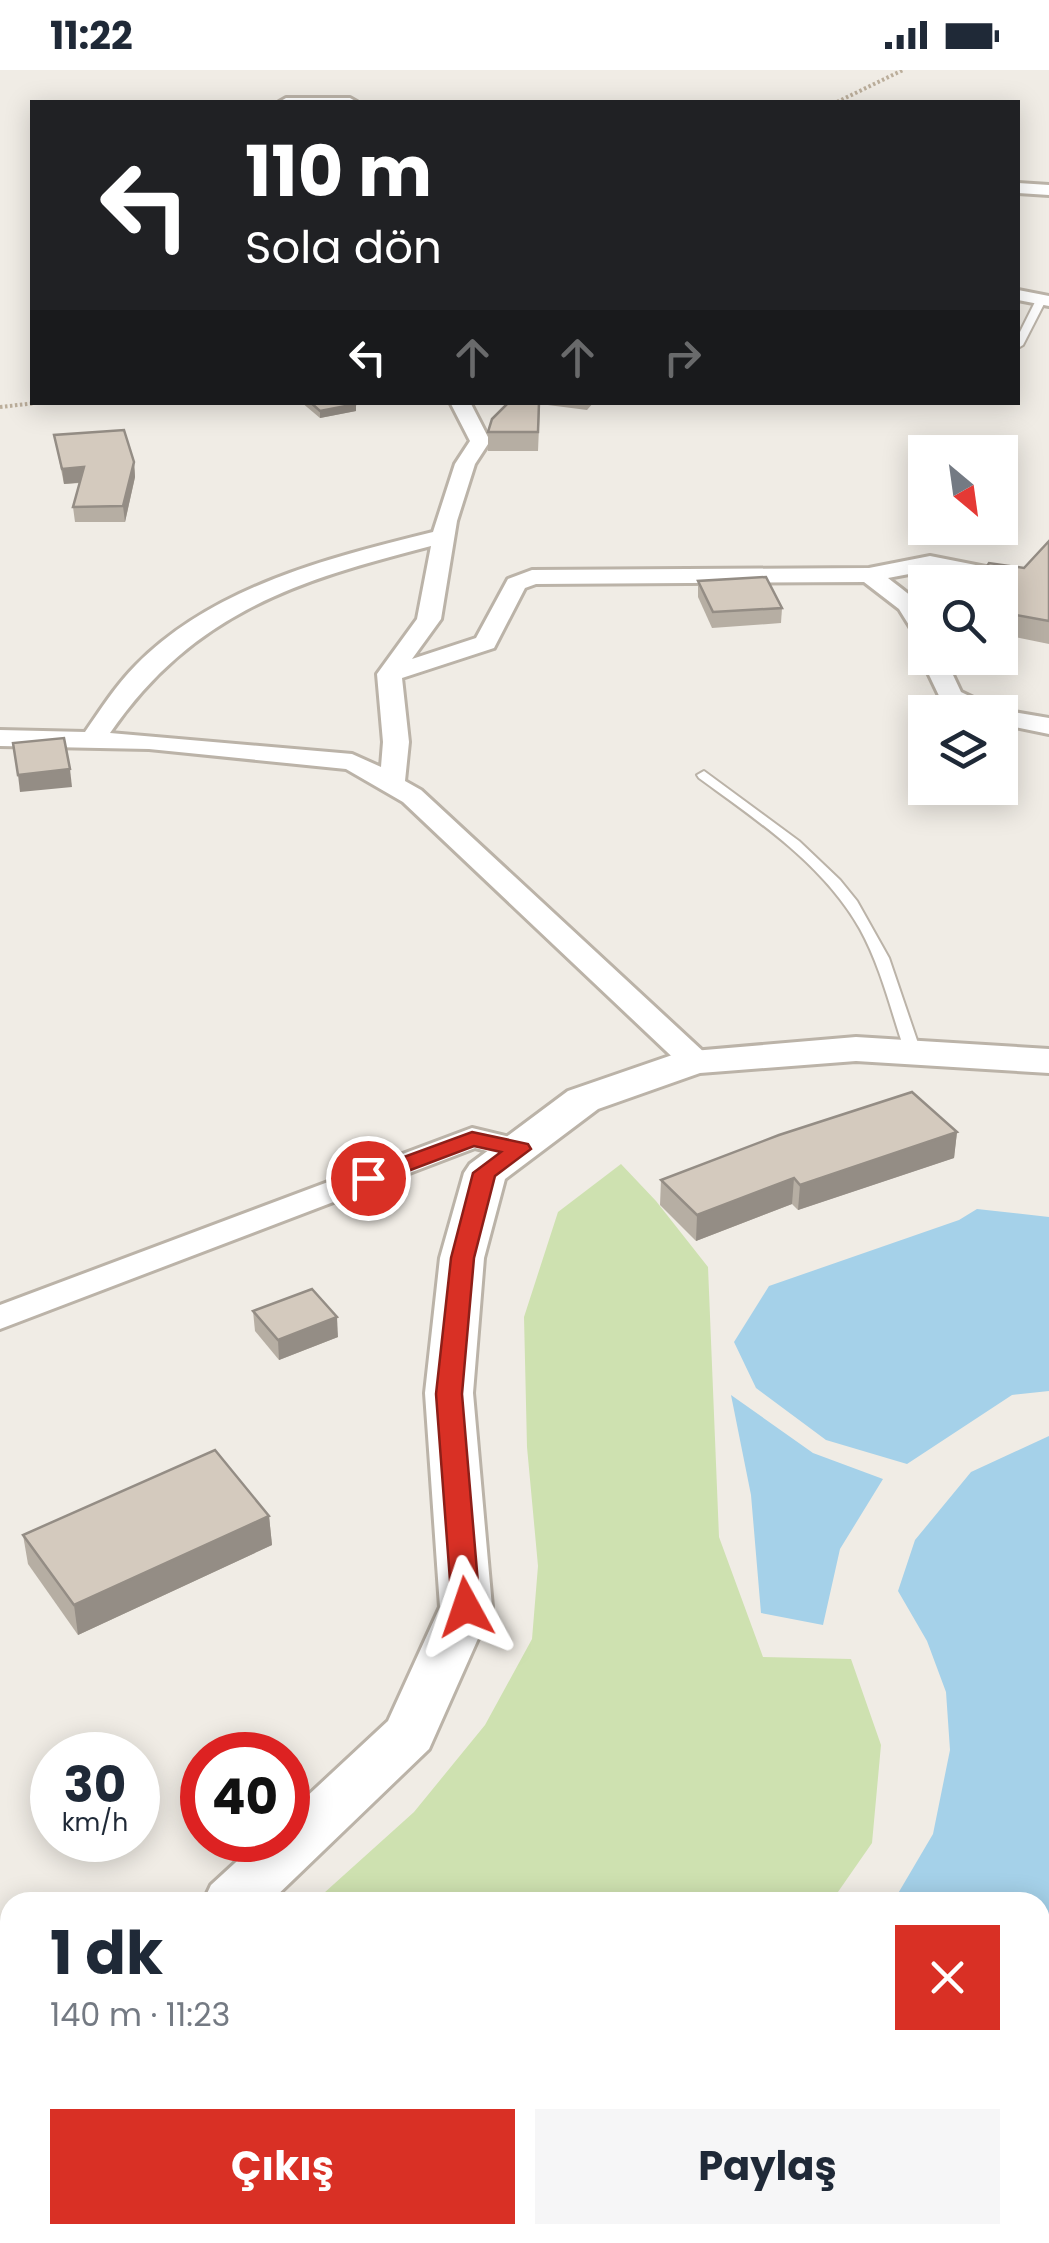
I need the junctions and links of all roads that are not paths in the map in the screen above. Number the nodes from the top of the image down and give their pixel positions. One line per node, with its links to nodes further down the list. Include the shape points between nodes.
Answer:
1 (1020, 188): 2 (street)
2 (1049, 190)
3 (1020, 295): 4 (street)
4 (1045, 300): 5 (lane)
5 (1020, 342)
6 (462, 405): 7 (street, via 480,441 465,464)
7 (443, 536): 13 (street, via 429,619); 17 (street, via 280,587 203,622 147,667)
8 (916, 565): 9 (street)
9 (944, 565)
10 (908, 567): 11 (street)
11 (869, 575): 12 (street); 13 (street, via 532,577 516,584 486,643)
12 (908, 605)
13 (389, 674): 19 (street, via 396,742)
14 (1018, 720): 15 (street)
15 (1049, 726)
16 (0, 738): 17 (street)
17 (92, 740): 19 (street, via 352,762)
18 (704, 775): 20 (lane, via 829,876 868,929)
19 (392, 785): 21 (street, via 412,796)
20 (913, 1052): 21 (street, via 856,1049); 22 (street)
21 (695, 1061): 23 (street, via 582,1100)
22 (1049, 1061)
23 (520, 1149): 24 (street, via 472,1138); 25 (street, via 485,1173 462,1258 449,1394 466,1607 410,1734)
24 (0, 1318)
25 (243, 1892)

